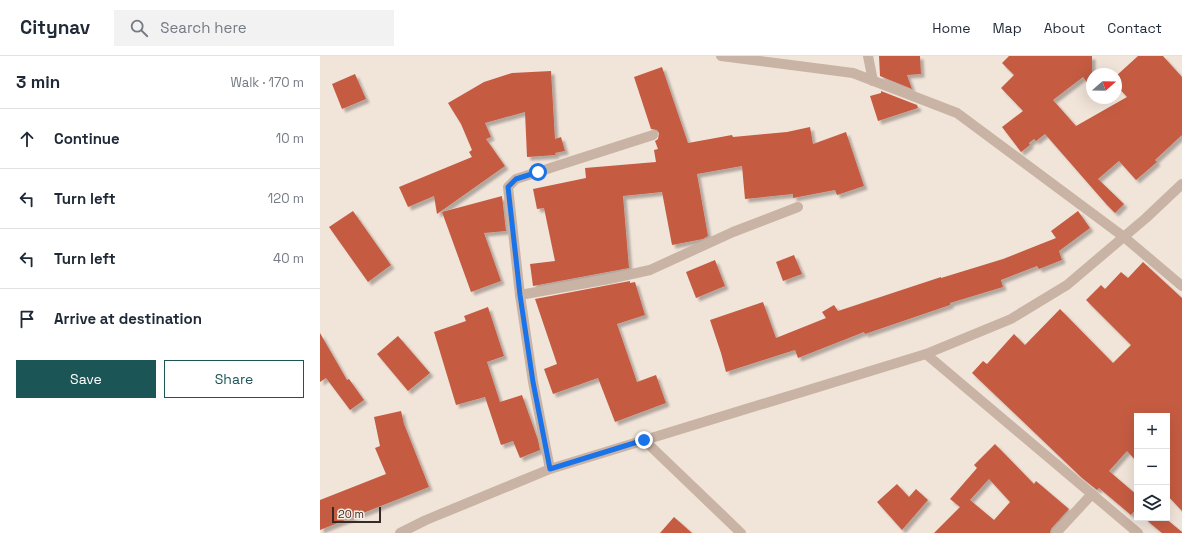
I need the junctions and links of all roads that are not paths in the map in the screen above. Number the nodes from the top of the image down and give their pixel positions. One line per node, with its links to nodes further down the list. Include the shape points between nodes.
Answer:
1 (721, 56): 3 (street, via 853,73)
2 (868, 56): 3 (street)
3 (873, 81): 7 (street, via 957,113)
4 (653, 135): 9 (street, via 516,179 508,187)
5 (1182, 184): 7 (street)
6 (798, 207): 9 (street, via 732,232 650,270)
7 (1124, 237): 8 (street); 10 (street, via 1067,285 1011,319)
8 (1182, 286)
9 (520, 295): 12 (street)
10 (926, 354): 11 (street); 13 (street)
11 (644, 440): 12 (street); 15 (street)
12 (550, 469): 14 (street)
13 (1092, 494): 16 (street); 17 (street)
14 (400, 533)
15 (741, 533)
16 (1056, 533)
17 (1138, 533)

